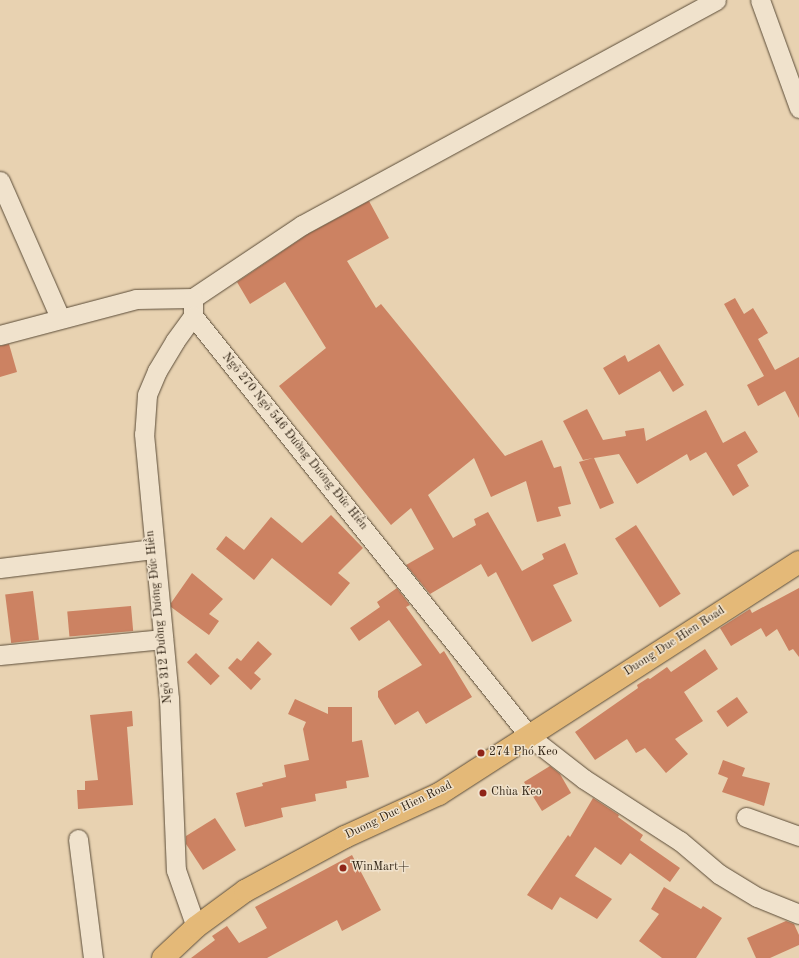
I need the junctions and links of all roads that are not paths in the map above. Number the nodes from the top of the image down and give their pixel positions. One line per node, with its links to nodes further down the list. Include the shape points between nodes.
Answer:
1 (716, 0): 5 (street, via 302,224)
2 (760, 0): 3 (street)
3 (799, 108)
4 (0, 181): 6 (street)
5 (193, 307): 6 (street, via 136,299); 8 (street, Ngõ 312 Đường Dương Đức Hiền, via 157,371 148,395 144,434); 13 (street, Ngõ 270 Ngõ 546 Đường Dương Đức Hiền)
6 (60, 318): 7 (street)
7 (0, 335)
8 (153, 549): 10 (street); 11 (street, Ngõ 312 Đường Dương Đức Hiền)
9 (799, 562): 13 (highway, Duong Duc Hien Road)
10 (0, 568)
11 (163, 639): 12 (street); 18 (street, Ngõ 312 Đường Dương Đức Hiền, via 169,698 176,870)
12 (0, 655)
13 (530, 737): 17 (street, Ngõ 270 Ngõ 546 Đường Dương Đức Hiền, via 584,779 680,841 719,874 757,896); 18 (highway, Duong Duc Hien Road, via 439,794 345,838 245,891)
14 (746, 818): 15 (street)
15 (799, 836)
16 (78, 839): 19 (street)
17 (799, 914)
18 (196, 927): 20 (highway, Duong Duc Hien Road)
19 (93, 958)
20 (162, 958)

